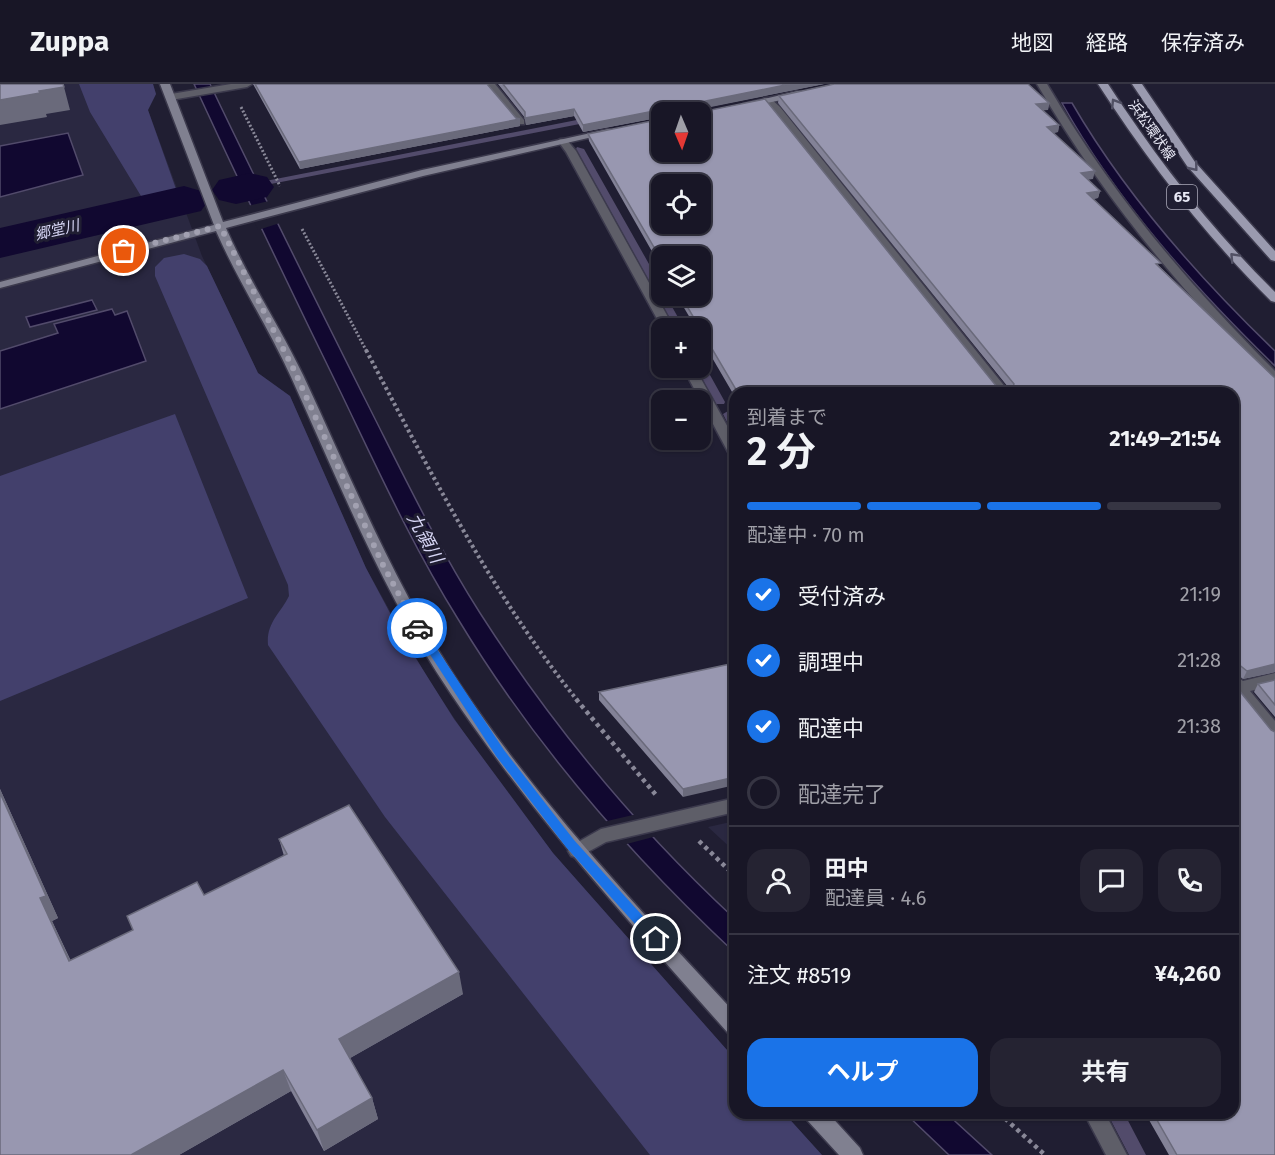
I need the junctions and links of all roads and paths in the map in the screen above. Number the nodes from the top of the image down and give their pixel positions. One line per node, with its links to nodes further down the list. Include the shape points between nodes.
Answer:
1 (165, 84): 8 (street)
2 (247, 84): 8 (street)
3 (490, 84): 12 (street)
4 (1042, 84): 23 (street, via 1092,168 1139,231)
5 (1103, 84): 20 (main road, 浜松環状線 / 65, one-way to 5, via 1180,195)
6 (1137, 84): 18 (main road, 浜松環状線 / 65, one-way to 18, via 1191,164)
7 (814, 91): 10 (street)
8 (171, 97): 16 (street)
9 (237, 100): 15 (path)
10 (767, 100): 11 (street); 24 (street)
11 (734, 107)
12 (521, 122)
13 (618, 130): 14 (street)
14 (563, 141): 16 (street); 21 (street)
15 (280, 187)
16 (220, 226): 19 (street); 33 (street, via 294,370 382,563 416,626 476,720)
17 (301, 227): 30 (path, via 485,570 557,675)
18 (1275, 258)
19 (0, 285)
20 (1275, 299)
21 (663, 318)
22 (694, 378): 25 (street)
23 (1275, 378)
24 (999, 387)
25 (729, 441)
26 (1275, 679): 27 (street)
27 (1239, 685)
28 (1239, 691): 29 (street)
29 (1275, 733)
30 (658, 796)
31 (729, 806): 33 (street, via 601,836)
32 (698, 840): 34 (path)
33 (577, 851): 35 (street)
34 (729, 870)
35 (729, 1020)
36 (820, 1119): 39 (street)
37 (1006, 1119): 40 (path)
38 (1097, 1119): 41 (street)
39 (853, 1155)
40 (1045, 1155)
41 (1117, 1155)

